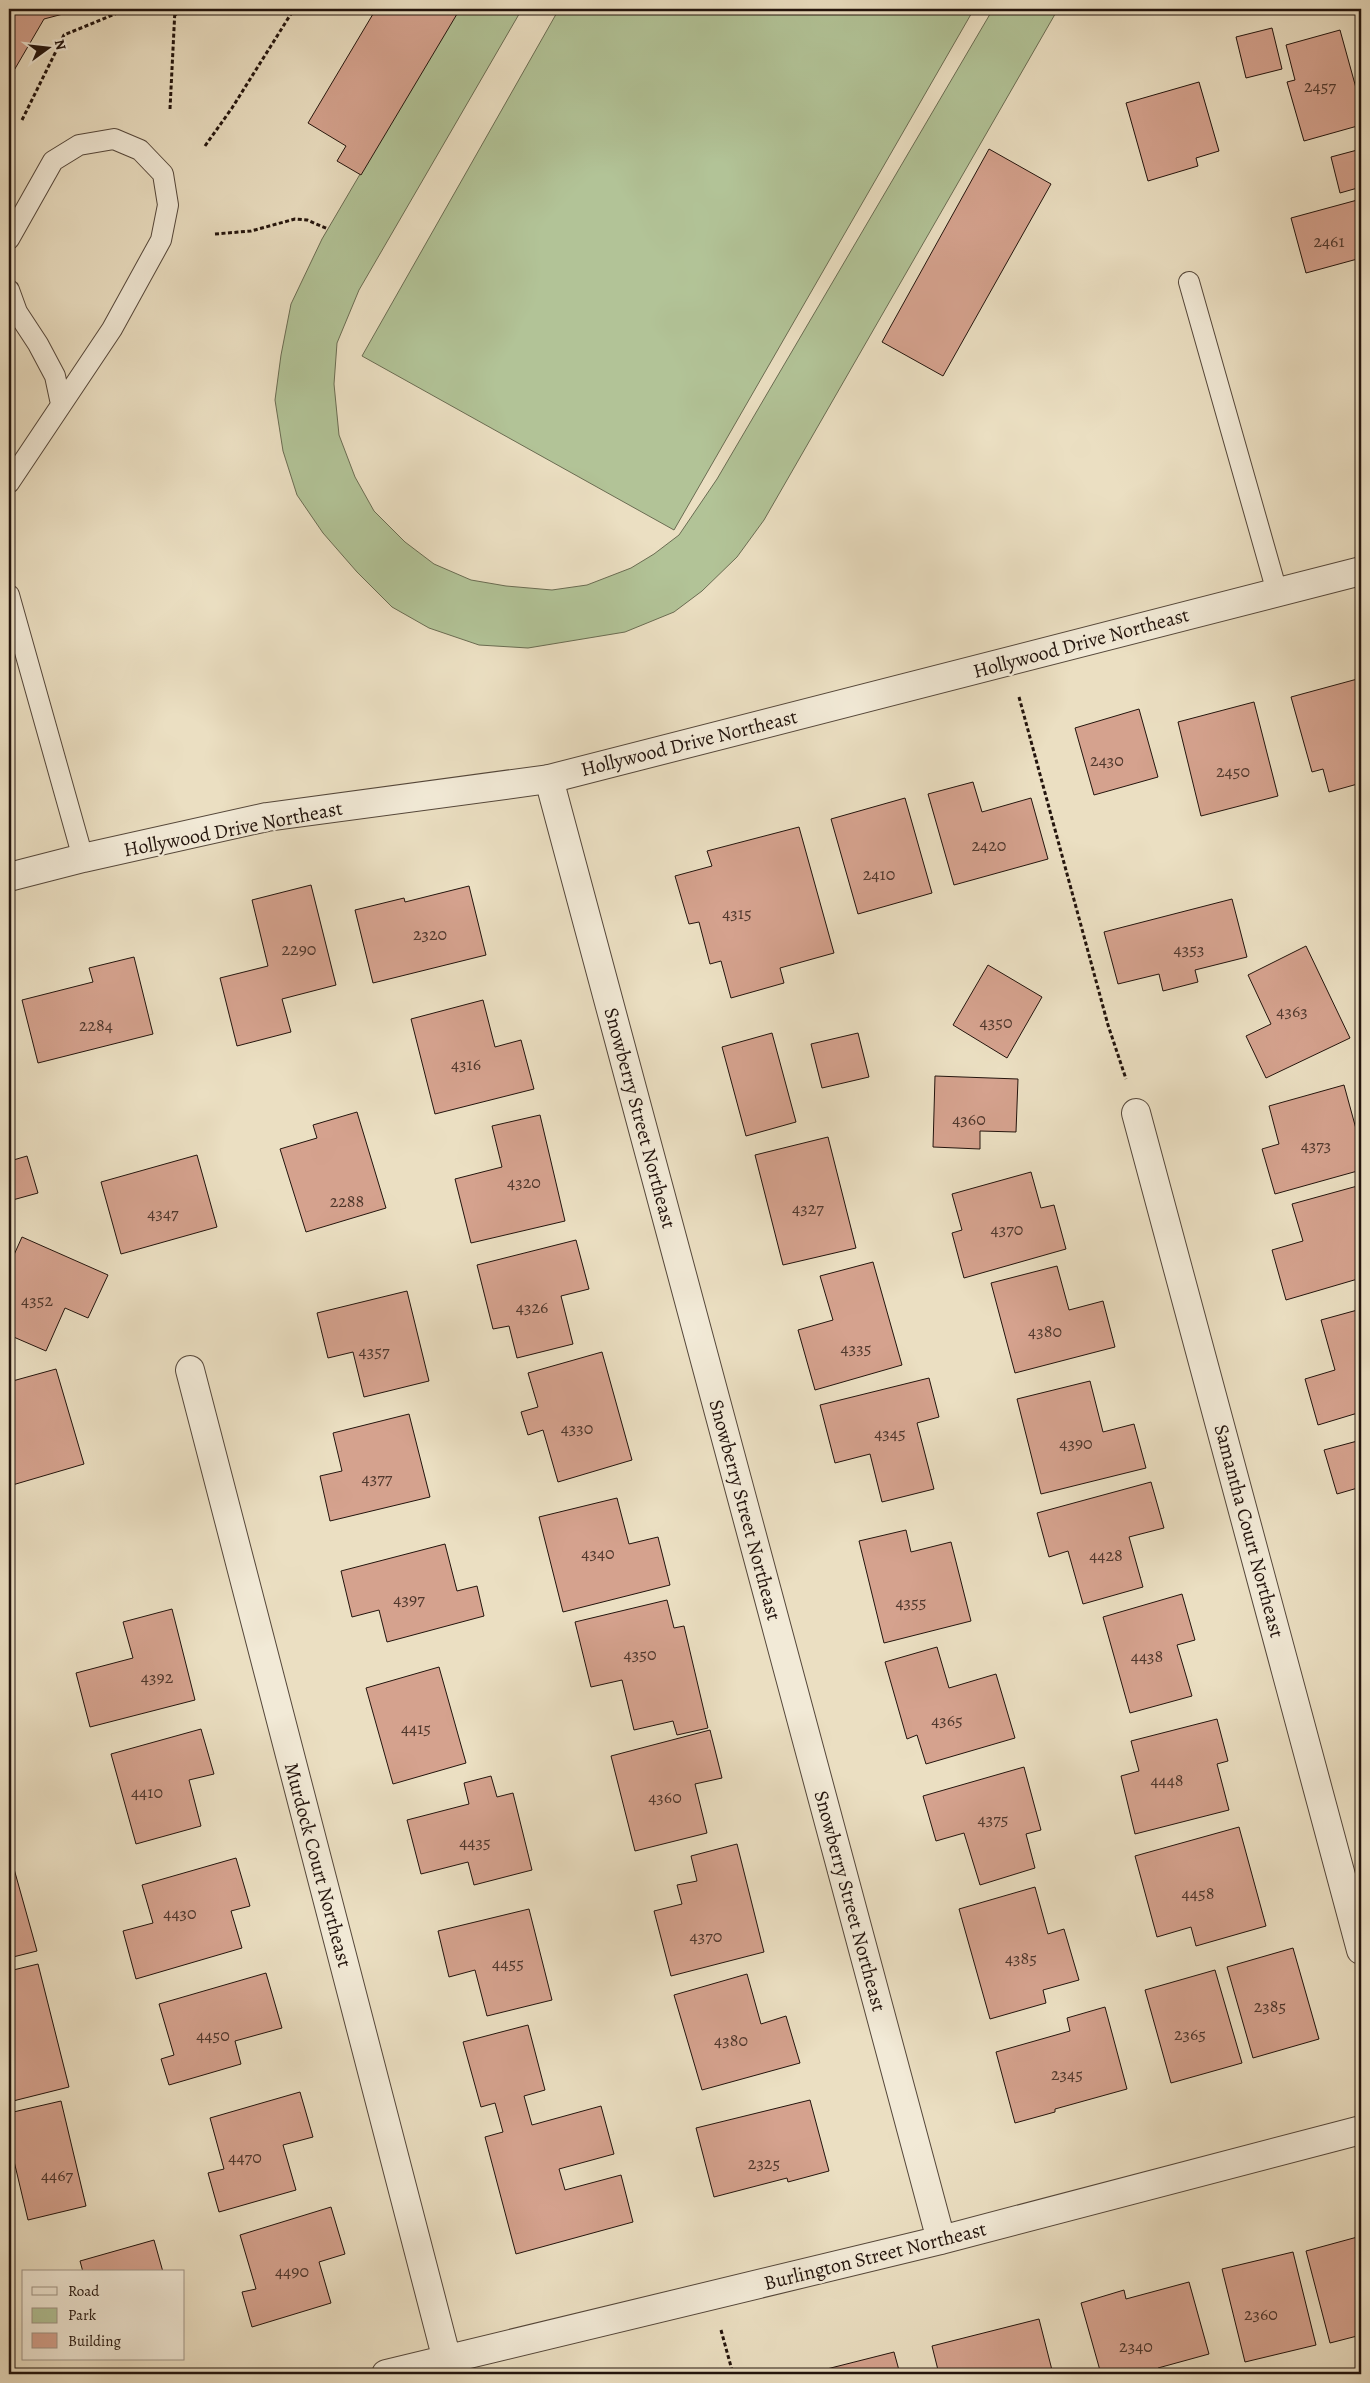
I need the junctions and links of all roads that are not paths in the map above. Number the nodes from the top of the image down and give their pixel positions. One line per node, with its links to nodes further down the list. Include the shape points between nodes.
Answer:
1 (9, 239): 4 (lane, via 53,160 79,144 114,139 140,150 163,174 168,206 161,240 112,328)
2 (1189, 282): 7 (lane)
3 (9, 290): 4 (lane, via 17,312 55,376)
4 (62, 404): 5 (lane)
5 (9, 484)
6 (1361, 570): 7 (street, Hollywood Drive Northeast)
7 (1277, 592): 9 (street, Hollywood Drive Northeast)
8 (9, 595): 10 (lane)
9 (549, 779): 10 (street, Hollywood Drive Northeast, via 267,818); 16 (street, Snowberry Street Northeast)
10 (83, 858): 11 (street, Hollywood Drive Northeast)
11 (9, 877)
12 (1136, 1113): 14 (street, Samantha Court Northeast)
13 (190, 1370): 17 (street, Murdock Court Northeast)
14 (1361, 1950)
15 (1361, 2130): 16 (street, Burlington Street Northeast)
16 (941, 2240): 17 (street, Burlington Street Northeast)
17 (447, 2360): 18 (street, Burlington Street Northeast)
18 (386, 2374)

